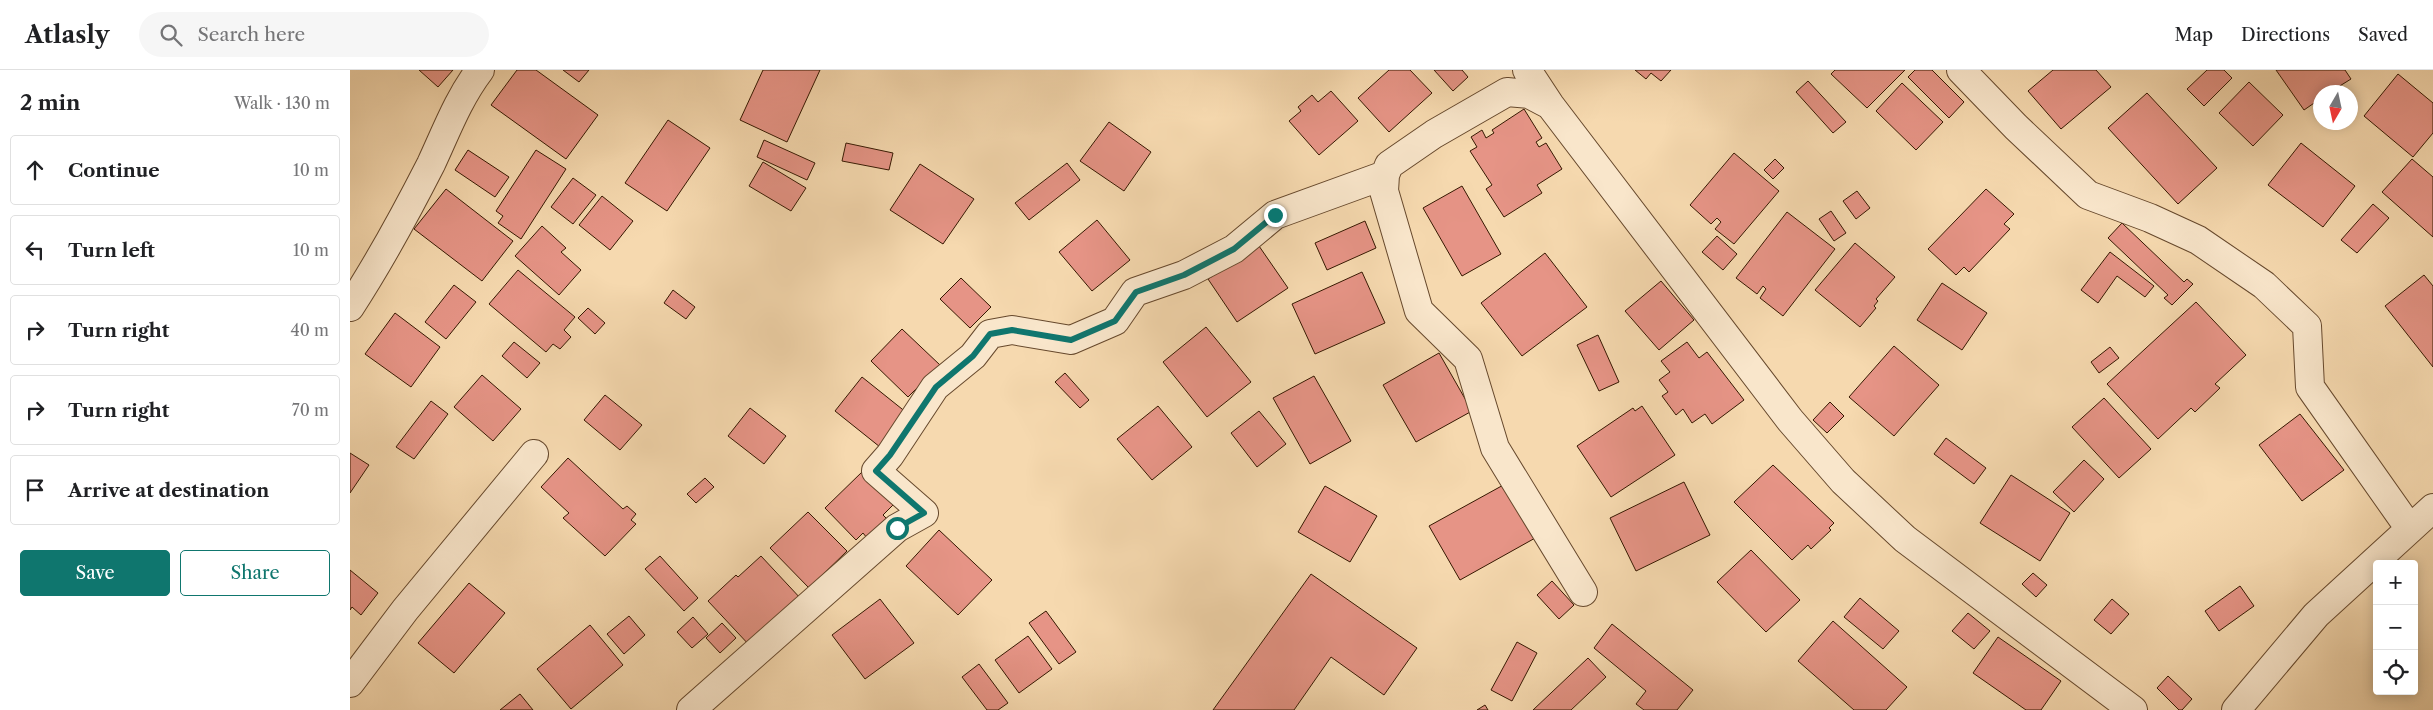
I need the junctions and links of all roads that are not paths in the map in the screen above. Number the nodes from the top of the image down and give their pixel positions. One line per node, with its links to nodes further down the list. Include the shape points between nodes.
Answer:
1 (480, 70): 6 (street, via 461,98 431,164 374,270)
2 (1527, 70): 4 (street)
3 (1961, 70): 9 (street, via 2088,195 2198,240 2264,285 2308,326 2310,387)
4 (1550, 105): 5 (street, via 1529,94 1507,92 1388,165); 13 (street, via 1790,420 1843,482 1905,540)
5 (1385, 175): 10 (street, via 1385,198 1419,311 1468,359 1495,448); 12 (street, via 1275,215 1234,249 1184,275 1136,292 1115,321 1071,340 1012,330 990,334 973,356 936,387 876,471 924,513 897,528)
6 (350, 307)
7 (534, 454): 11 (street)
8 (2433, 508): 9 (street)
9 (2410, 529): 14 (street, via 2316,615)
10 (1583, 592)
11 (350, 683)
12 (691, 710)
13 (2133, 710)
14 (2236, 710)

